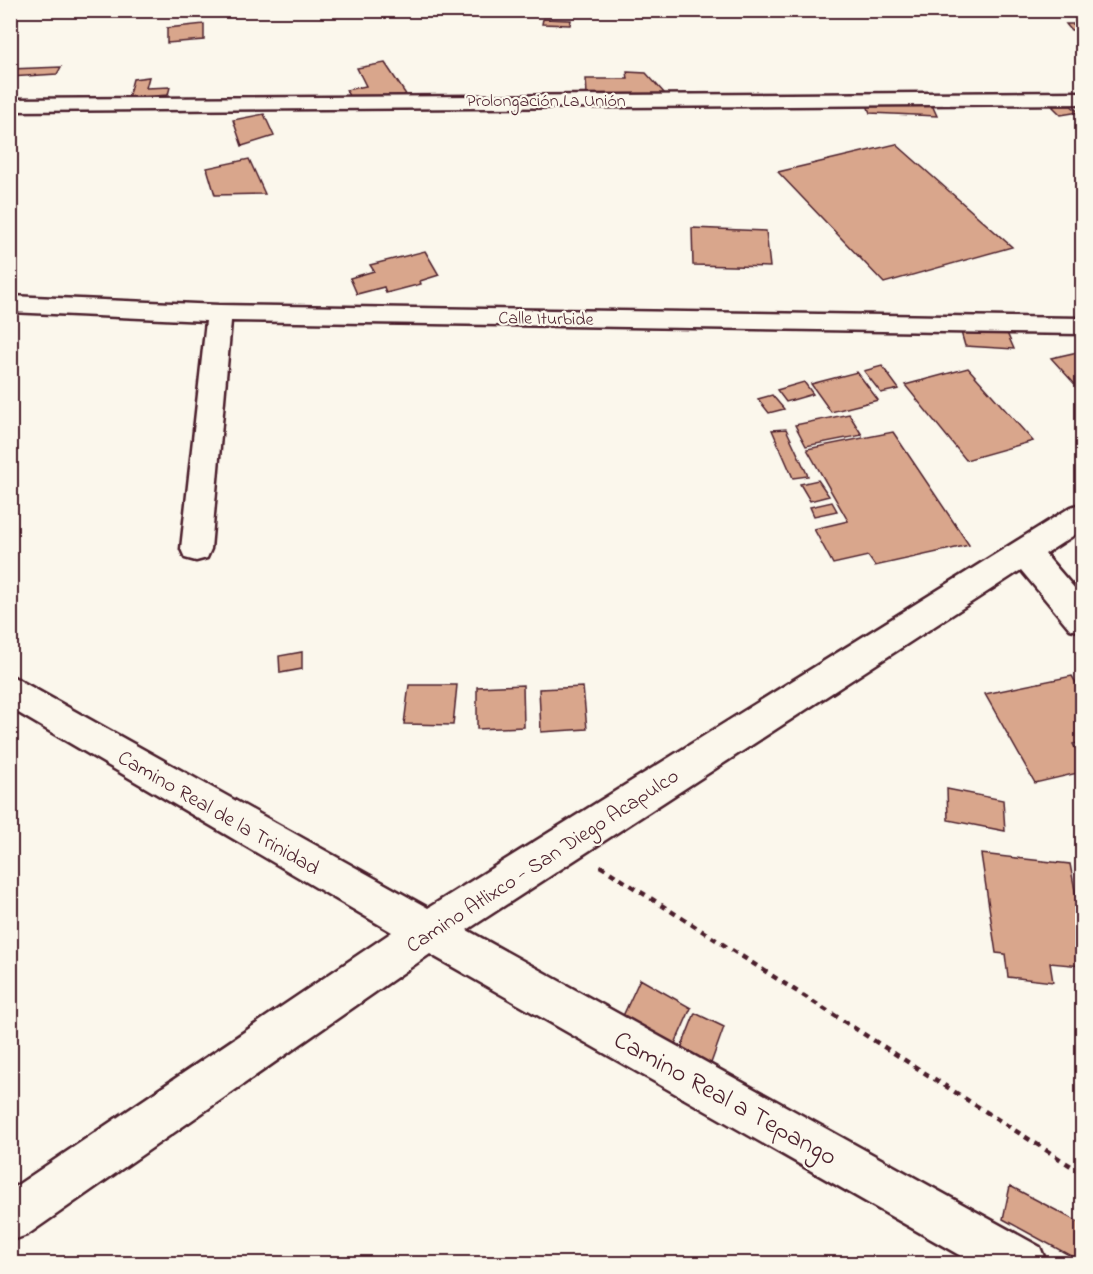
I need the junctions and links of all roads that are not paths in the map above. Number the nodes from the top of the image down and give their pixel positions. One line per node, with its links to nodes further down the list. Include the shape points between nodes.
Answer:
1 (1083, 98): 2 (street, Prolongación La Unión)
2 (10, 105)
3 (10, 304): 4 (street, Calle Iturbide)
4 (219, 313): 5 (street, Calle Iturbide); 7 (street)
5 (1083, 326)
6 (1083, 515): 8 (street, Camino Atlixco - San Diego Acapulco)
7 (196, 549)
8 (1024, 552): 9 (street); 11 (street, Camino Atlixco - San Diego Acapulco)
9 (1083, 619)
10 (10, 690): 11 (street, Camino Real de la Trinidad)
11 (429, 931): 12 (street, Camino Atlixco - San Diego Acapulco); 13 (street, Camino Real a Tepango)
12 (10, 1218)
13 (1023, 1263)

